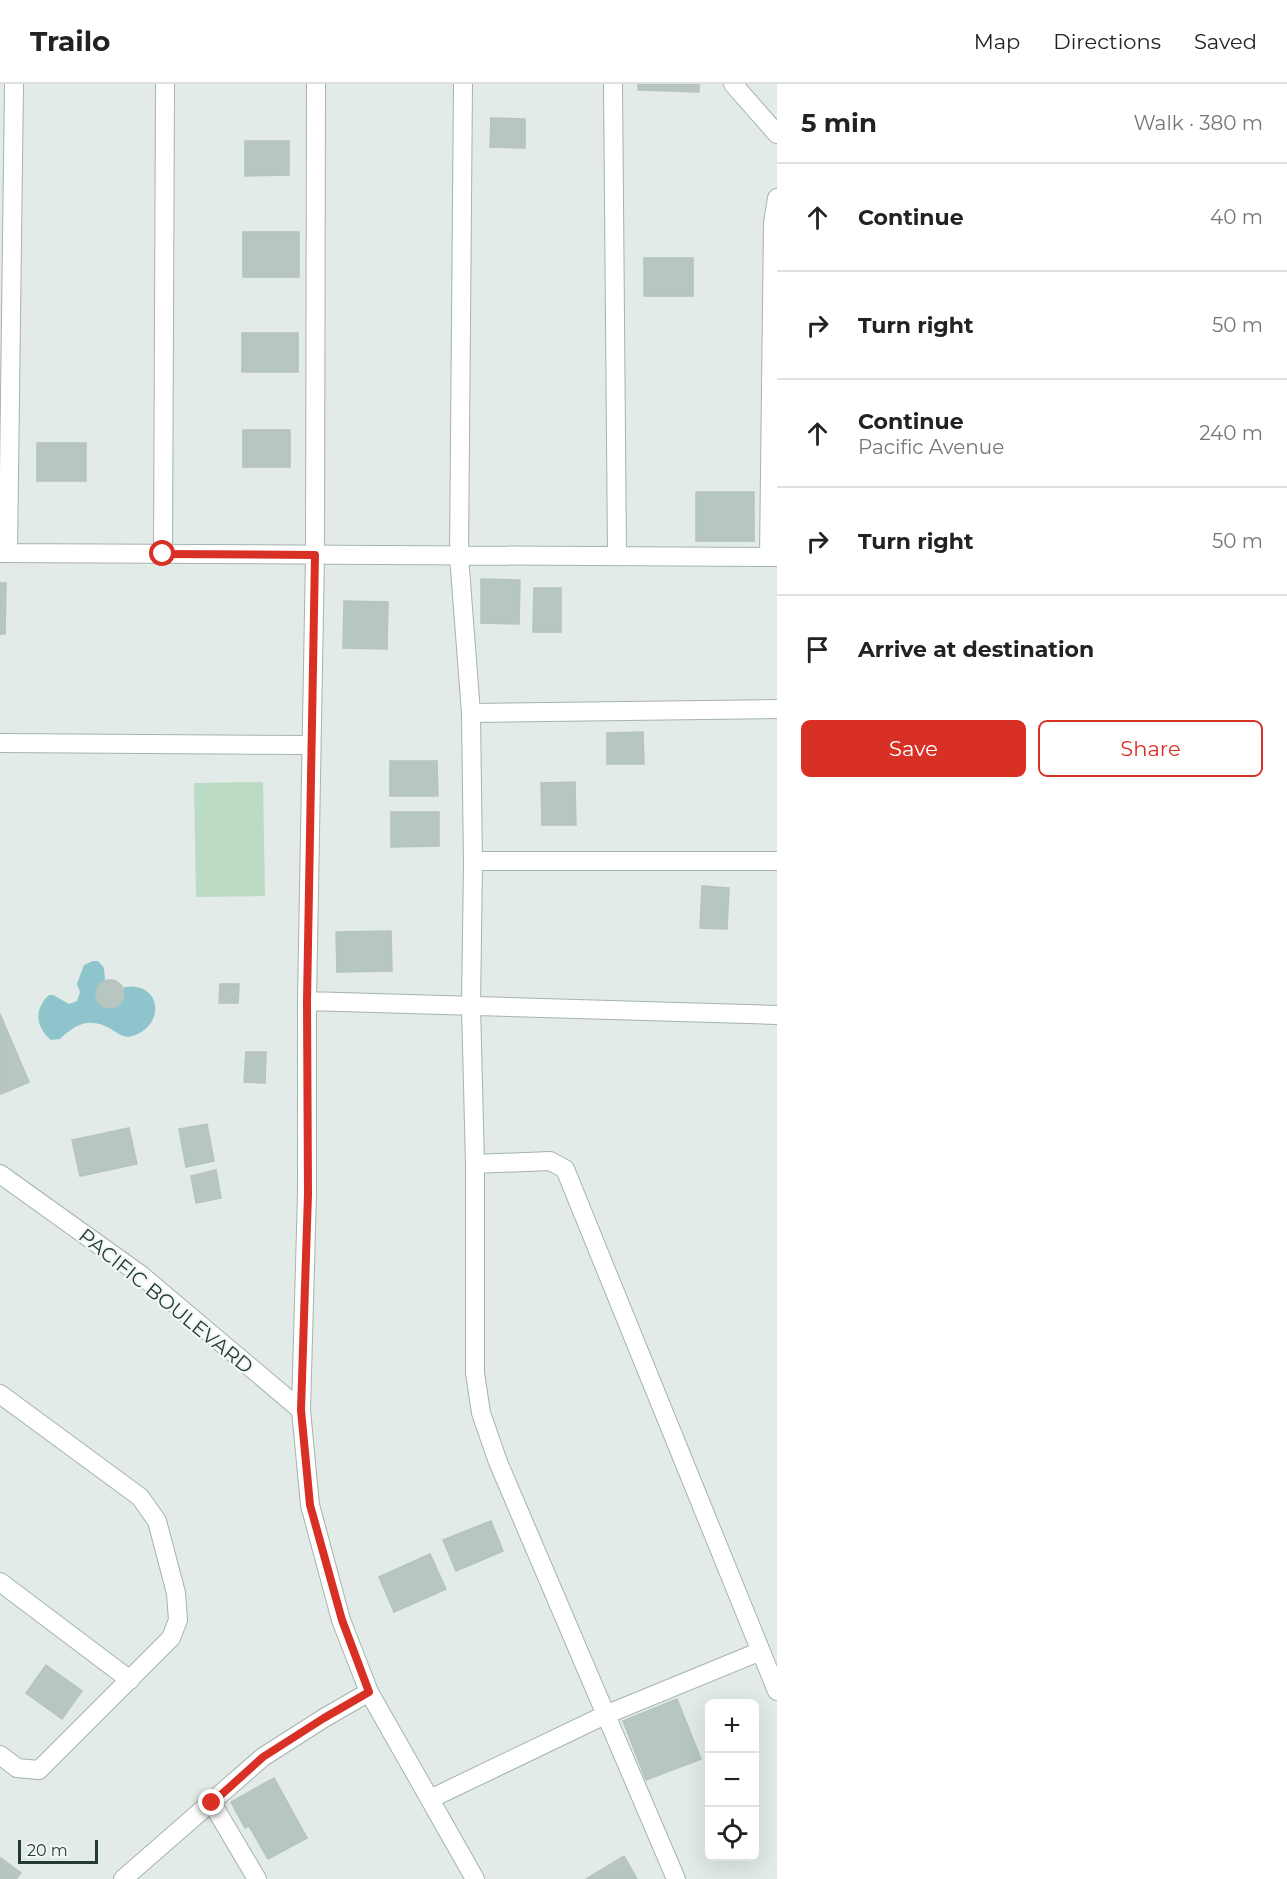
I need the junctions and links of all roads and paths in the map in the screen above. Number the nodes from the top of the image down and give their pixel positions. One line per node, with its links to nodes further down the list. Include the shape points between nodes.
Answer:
1 (14, 84): 9 (street)
2 (165, 84): 10 (street)
3 (316, 84): 11 (street)
4 (463, 84): 12 (street)
5 (613, 84): 13 (street)
6 (733, 84): 7 (street)
7 (777, 134)
8 (777, 198): 14 (street, via 773,223)
9 (4, 553): 10 (street)
10 (163, 554): 11 (street)
11 (315, 555): 12 (street); 18 (street)
12 (459, 556): 13 (street); 16 (street)
13 (617, 556): 14 (street)
14 (773, 557)
15 (777, 709): 16 (street)
16 (471, 713): 20 (street)
17 (0, 743): 18 (street)
18 (310, 746): 21 (street)
19 (777, 861): 20 (street)
20 (473, 864): 22 (street)
21 (307, 1001): 22 (street); 27 (street, via 308,1194)
22 (471, 1006): 23 (street); 24 (street)
23 (777, 1015)
24 (475, 1164): 29 (street, via 550,1161 565,1169); 33 (street, via 475,1373 481,1413)
25 (0, 1174): 27 (street, PACIFIC BOULEVARD, via 141,1275)
26 (0, 1394): 30 (street, via 140,1497 157,1521 176,1593 178,1620 171,1638)
27 (301, 1410): 32 (street, via 310,1505 342,1620)
28 (0, 1582): 30 (street)
29 (761, 1651): 31 (street); 33 (street)
30 (130, 1680): 34 (street, via 39,1770 17,1768)
31 (777, 1691)
32 (369, 1692): 35 (street); 36 (street, via 263,1757)
33 (605, 1715): 35 (street); 40 (street)
34 (0, 1755)
35 (430, 1799): 39 (street)
36 (212, 1803): 37 (street); 38 (street)
37 (123, 1879)
38 (257, 1879)
39 (476, 1879)
40 (676, 1879)

